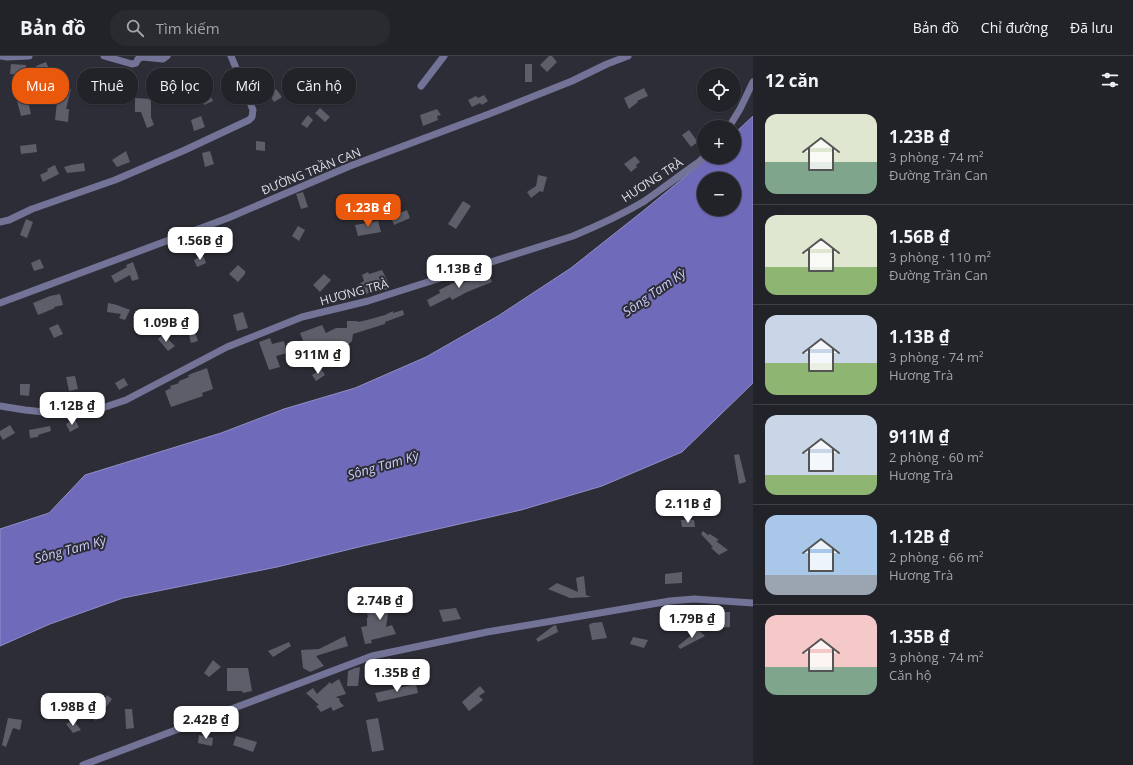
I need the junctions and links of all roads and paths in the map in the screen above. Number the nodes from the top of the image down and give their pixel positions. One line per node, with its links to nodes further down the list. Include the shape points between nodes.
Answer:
1 (1, 56): 2 (street)
2 (29, 56)
3 (104, 56): 4 (street, via 132,64 142,58 163,59)
4 (167, 56)
5 (231, 56): 12 (street, via 253,110 249,120 115,180)
6 (444, 56): 9 (street)
7 (628, 56): 13 (street, ĐƯỜNG TRẦN CAN, via 572,81 350,166 228,218)
8 (753, 82): 10 (street)
9 (421, 86)
10 (733, 120)
11 (697, 162): 14 (street, HƯƠNG TRÀ, via 641,203 581,233 368,302 302,317 227,346 126,400 103,409 72,415)
12 (0, 222)
13 (0, 303)
14 (0, 406)
15 (753, 603): 16 (street, via 694,599 670,601 487,632 372,656)
16 (83, 765)

